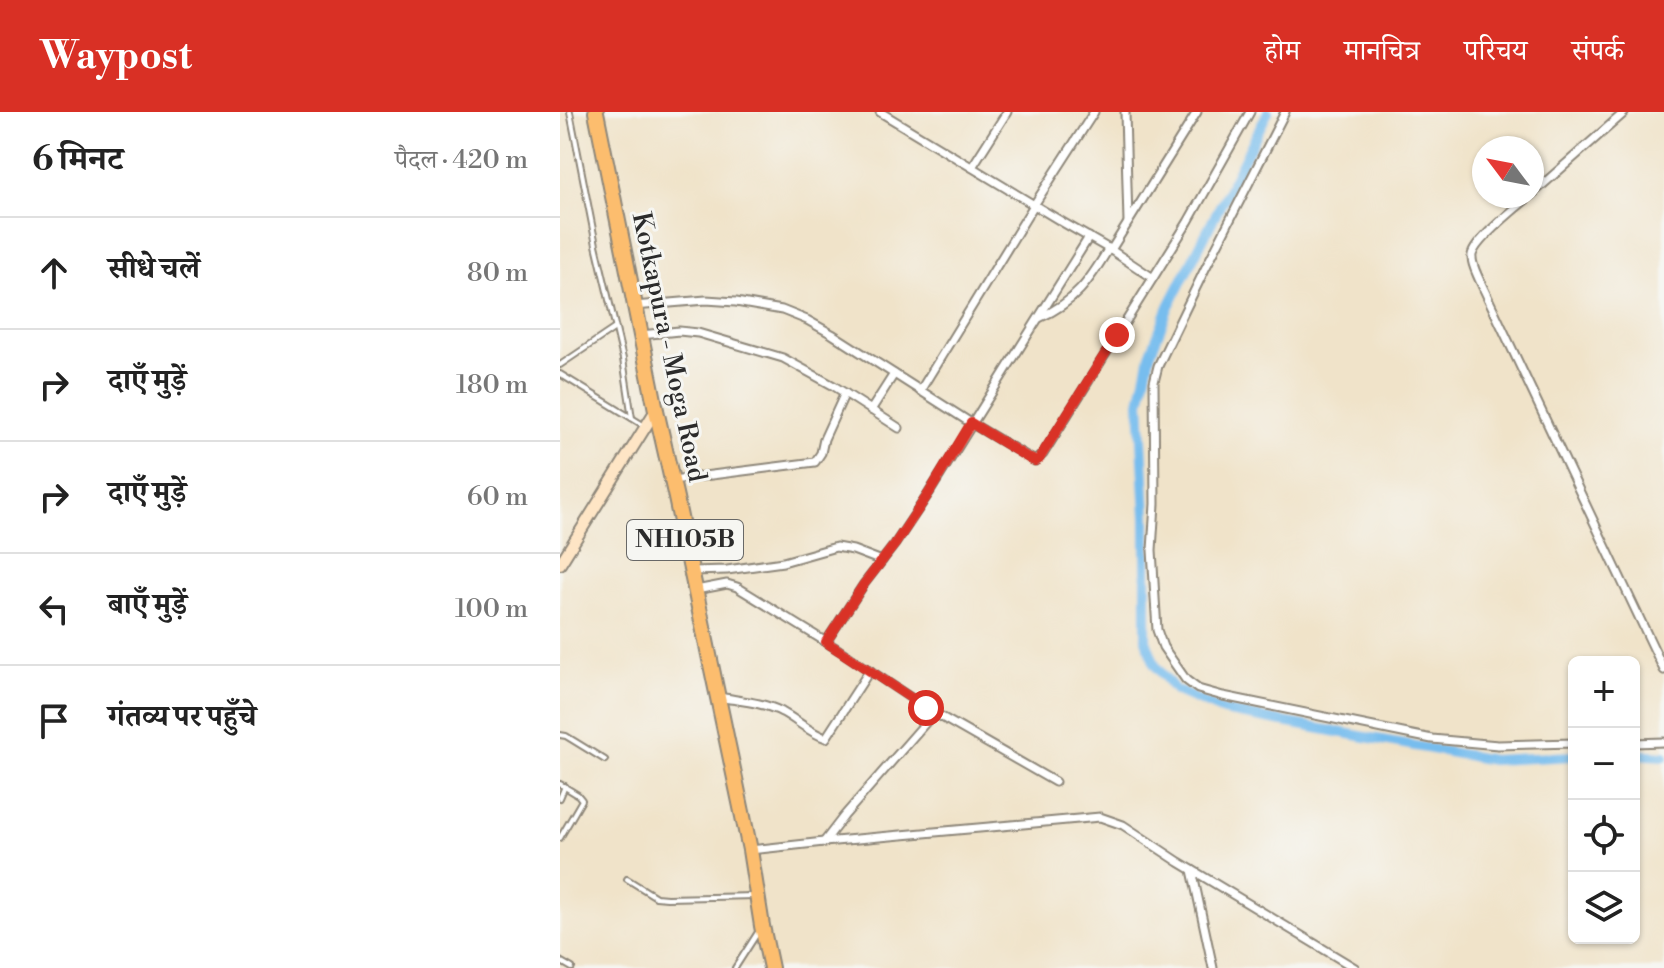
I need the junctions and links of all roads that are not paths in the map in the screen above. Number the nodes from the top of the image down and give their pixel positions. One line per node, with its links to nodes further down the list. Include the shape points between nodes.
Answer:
1 (570, 112): 21 (lane)
2 (596, 112): 19 (highway, Kotkapura - Moga Road / NH105B)
3 (880, 112): 11 (street)
4 (1007, 112): 11 (street)
5 (1094, 112): 13 (street)
6 (1125, 112): 15 (street)
7 (1197, 112): 15 (street)
8 (1250, 112): 18 (street)
9 (1285, 112): 46 (street, via 1154,382 1152,568 1163,647 1192,685 1223,696 1432,739)
10 (1625, 112): 12 (street)
11 (972, 167): 13 (street)
12 (1544, 184)
13 (1034, 205): 16 (street); 26 (street)
14 (1516, 208): 41 (street, via 1485,236 1472,254 1473,264)
15 (1128, 222): 17 (street)
16 (1089, 237): 17 (street); 20 (street)
17 (1110, 249): 18 (street); 20 (street, via 1073,297)
18 (1153, 278): 31 (street, via 1039,459 1030,459)
19 (634, 306): 22 (highway, Kotkapura - Moga Road / NH105B); 25 (street, via 706,300 782,310)
20 (1037, 319): 31 (street)
21 (615, 328): 23 (lane); 30 (lane)
22 (640, 335): 27 (street, via 679,331 736,343 783,358); 28 (highway, Kotkapura - Moga Road / NH105B)
23 (560, 365)
24 (560, 374): 30 (lane)
25 (894, 374): 26 (street); 29 (street)
26 (920, 391): 31 (street)
27 (845, 393): 29 (street); 34 (street, via 815,462)
28 (656, 410): 32 (street); 34 (highway, Kotkapura - Moga Road / NH105B)
29 (871, 410): 33 (street)
30 (632, 418): 32 (lane)
31 (971, 423): 35 (street)
32 (645, 426): 36 (street)
33 (899, 428)
34 (672, 480): 37 (highway, Kotkapura - Moga Road / NH105B)
35 (882, 561): 37 (street, via 836,547 783,562); 39 (street)
36 (560, 564)
37 (692, 571): 38 (highway, Kotkapura - Moga Road / NH105B)
38 (696, 590): 39 (street, via 732,585); 42 (highway, Kotkapura - Moga Road / NH105B)
39 (826, 642): 40 (street)
40 (870, 670): 42 (street, via 826,738 764,704); 43 (street)
41 (1664, 670)
42 (719, 697): 54 (highway, Kotkapura - Moga Road / NH105B)
43 (934, 713): 49 (street); 53 (street)
44 (560, 735): 48 (lane)
45 (1664, 742): 47 (street)
46 (1568, 743)
47 (1640, 743)
48 (605, 760)
49 (1055, 782)
50 (562, 785): 51 (lane); 52 (lane, via 582,803)
51 (560, 798)
52 (560, 838)
53 (824, 842): 54 (street); 55 (street, via 1100,817 1123,825)
54 (750, 850): 57 (highway, Kotkapura - Moga Road / NH105B)
55 (1192, 870): 63 (street); 64 (street)
56 (627, 879): 57 (lane, via 656,897)
57 (757, 896): 58 (highway, Kotkapura - Moga Road / NH105B)
58 (762, 926): 61 (lane); 62 (highway, Kotkapura - Moga Road / NH105B)
59 (560, 961): 60 (lane)
60 (572, 968)
61 (735, 968)
62 (771, 968)
63 (1213, 968)
64 (1355, 968)

